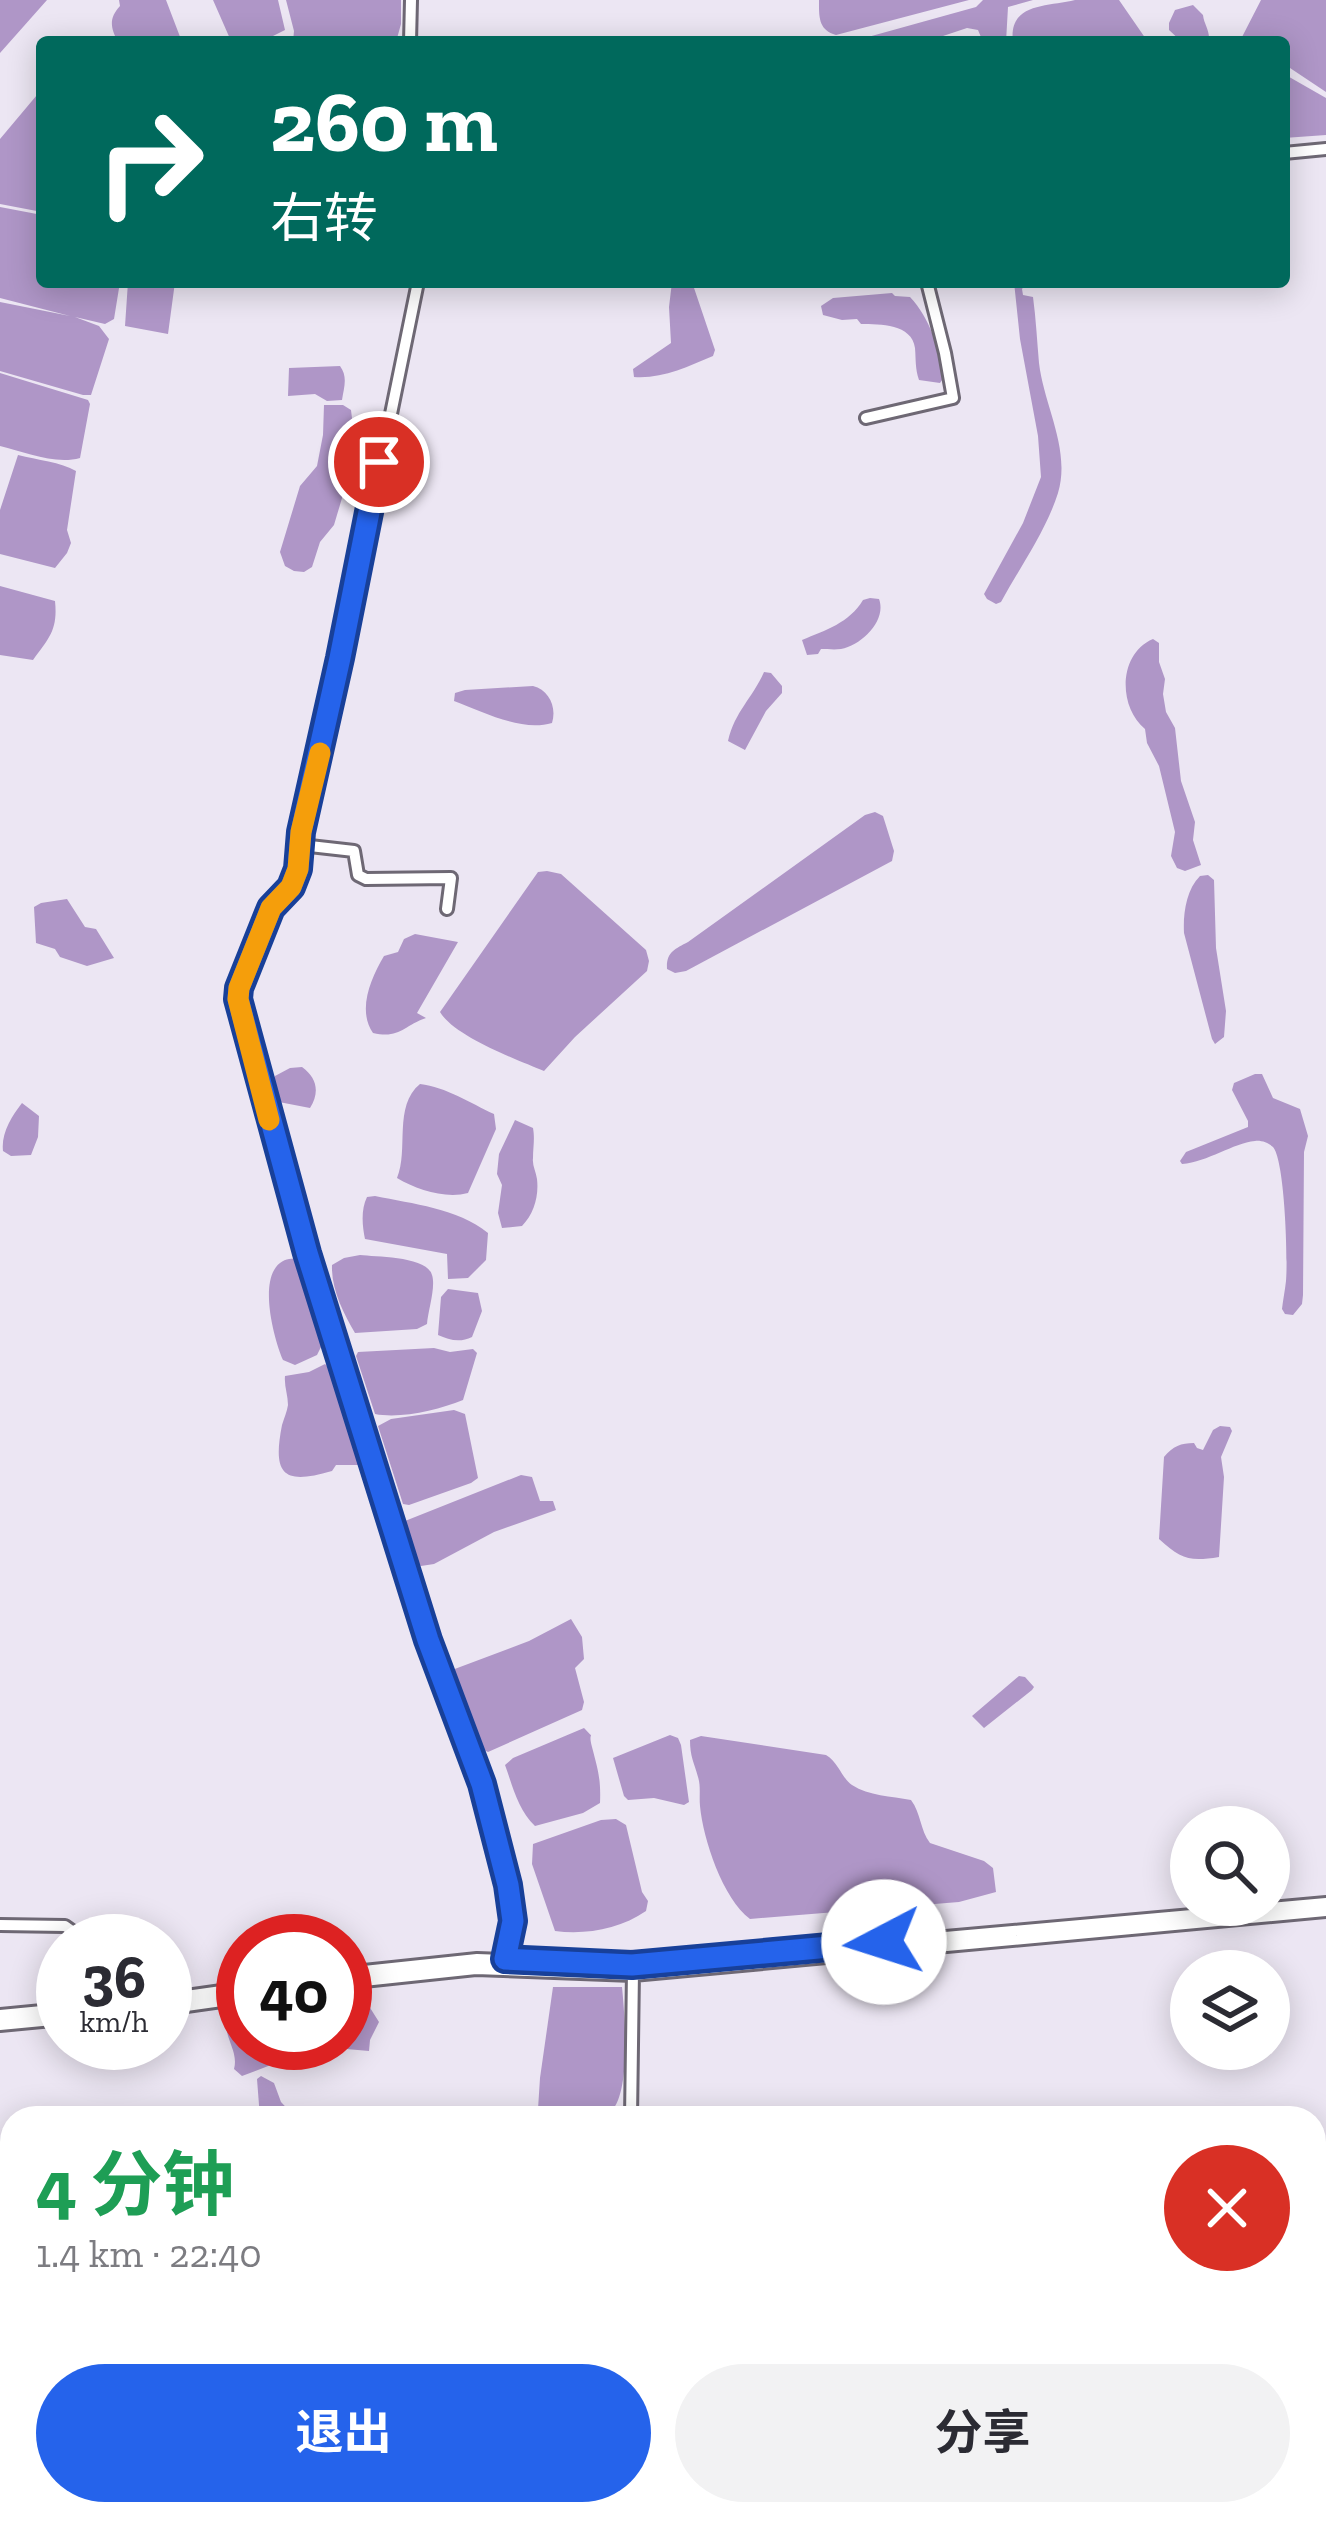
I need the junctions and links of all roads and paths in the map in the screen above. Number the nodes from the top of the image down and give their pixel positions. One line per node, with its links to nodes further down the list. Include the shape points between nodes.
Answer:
1 (411, 0): 2 (street)
2 (410, 36)
3 (1326, 149): 4 (street)
4 (1290, 152)
5 (417, 288): 8 (street)
6 (929, 288): 7 (street, via 953,398)
7 (866, 418)
8 (301, 845): 9 (street, via 354,851 366,879 451,878); 13 (street, via 291,887 271,908 238,999 321,1299 482,1784 513,1921)
9 (447, 909)
10 (1326, 1907): 15 (street)
11 (0, 1925): 12 (street)
12 (36, 1926)
13 (504, 1964): 14 (street); 15 (street); 16 (street)
14 (372, 1970)
15 (633, 1970): 21 (street)
16 (372, 1979)
17 (36, 2011): 18 (street)
18 (0, 2014)
19 (36, 2022): 20 (street)
20 (0, 2025)
21 (631, 2106)

